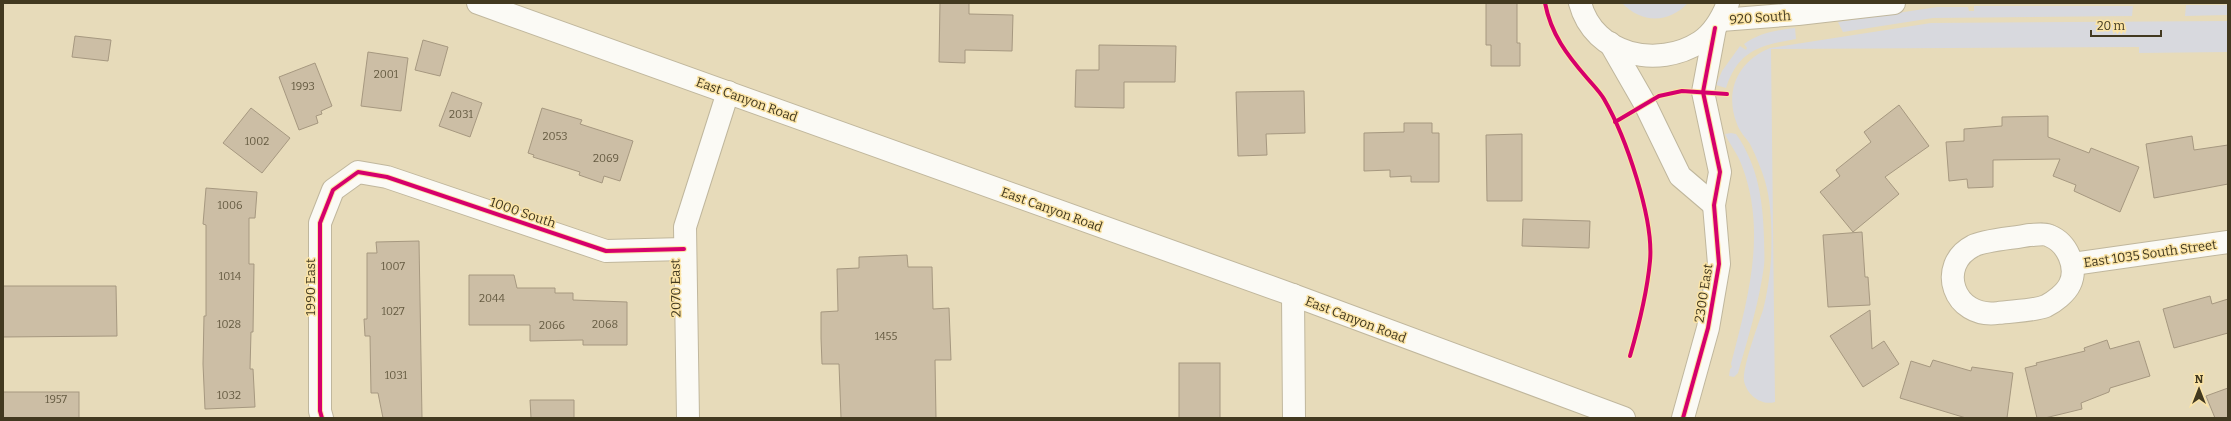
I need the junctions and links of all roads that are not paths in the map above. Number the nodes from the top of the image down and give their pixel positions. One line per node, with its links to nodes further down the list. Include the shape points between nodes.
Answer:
1 (478, 3): 6 (street, East Canyon Road)
2 (1580, 3): 5 (street, via 1593,28)
3 (1894, 3): 4 (street, 920 South, via 1798,14)
4 (1721, 17): 5 (street, via 1696,44 1684,51 1666,56 1646,57 1627,52); 8 (street, 2300 East, via 1703,92 1720,172)
5 (1610, 43): 8 (street, via 1645,104 1680,176)
6 (728, 92): 10 (street, 2070 East, via 685,227); 12 (street, East Canyon Road)
7 (358, 172): 10 (street, 1000 South, via 387,177 606,251); 13 (street, 1990 East, via 333,190 320,223)
8 (1714, 205): 17 (street, 2300 East, via 1720,264 1708,328)
9 (2228, 242): 11 (street, East 1035 South Street)
10 (684, 249): 14 (street, 2070 East)
11 (2073, 264): 11 (street, East 1035 South Street, via 2065,248 2050,235 2029,235 1973,246 1960,256 1953,271 1953,284 1960,302 1973,312 1988,314 2045,307 2060,296 2070,284)
12 (1293, 295): 15 (street); 16 (street, East Canyon Road)
13 (322, 418)
14 (688, 418)
15 (1294, 418)
16 (1624, 418)
17 (1683, 418)

